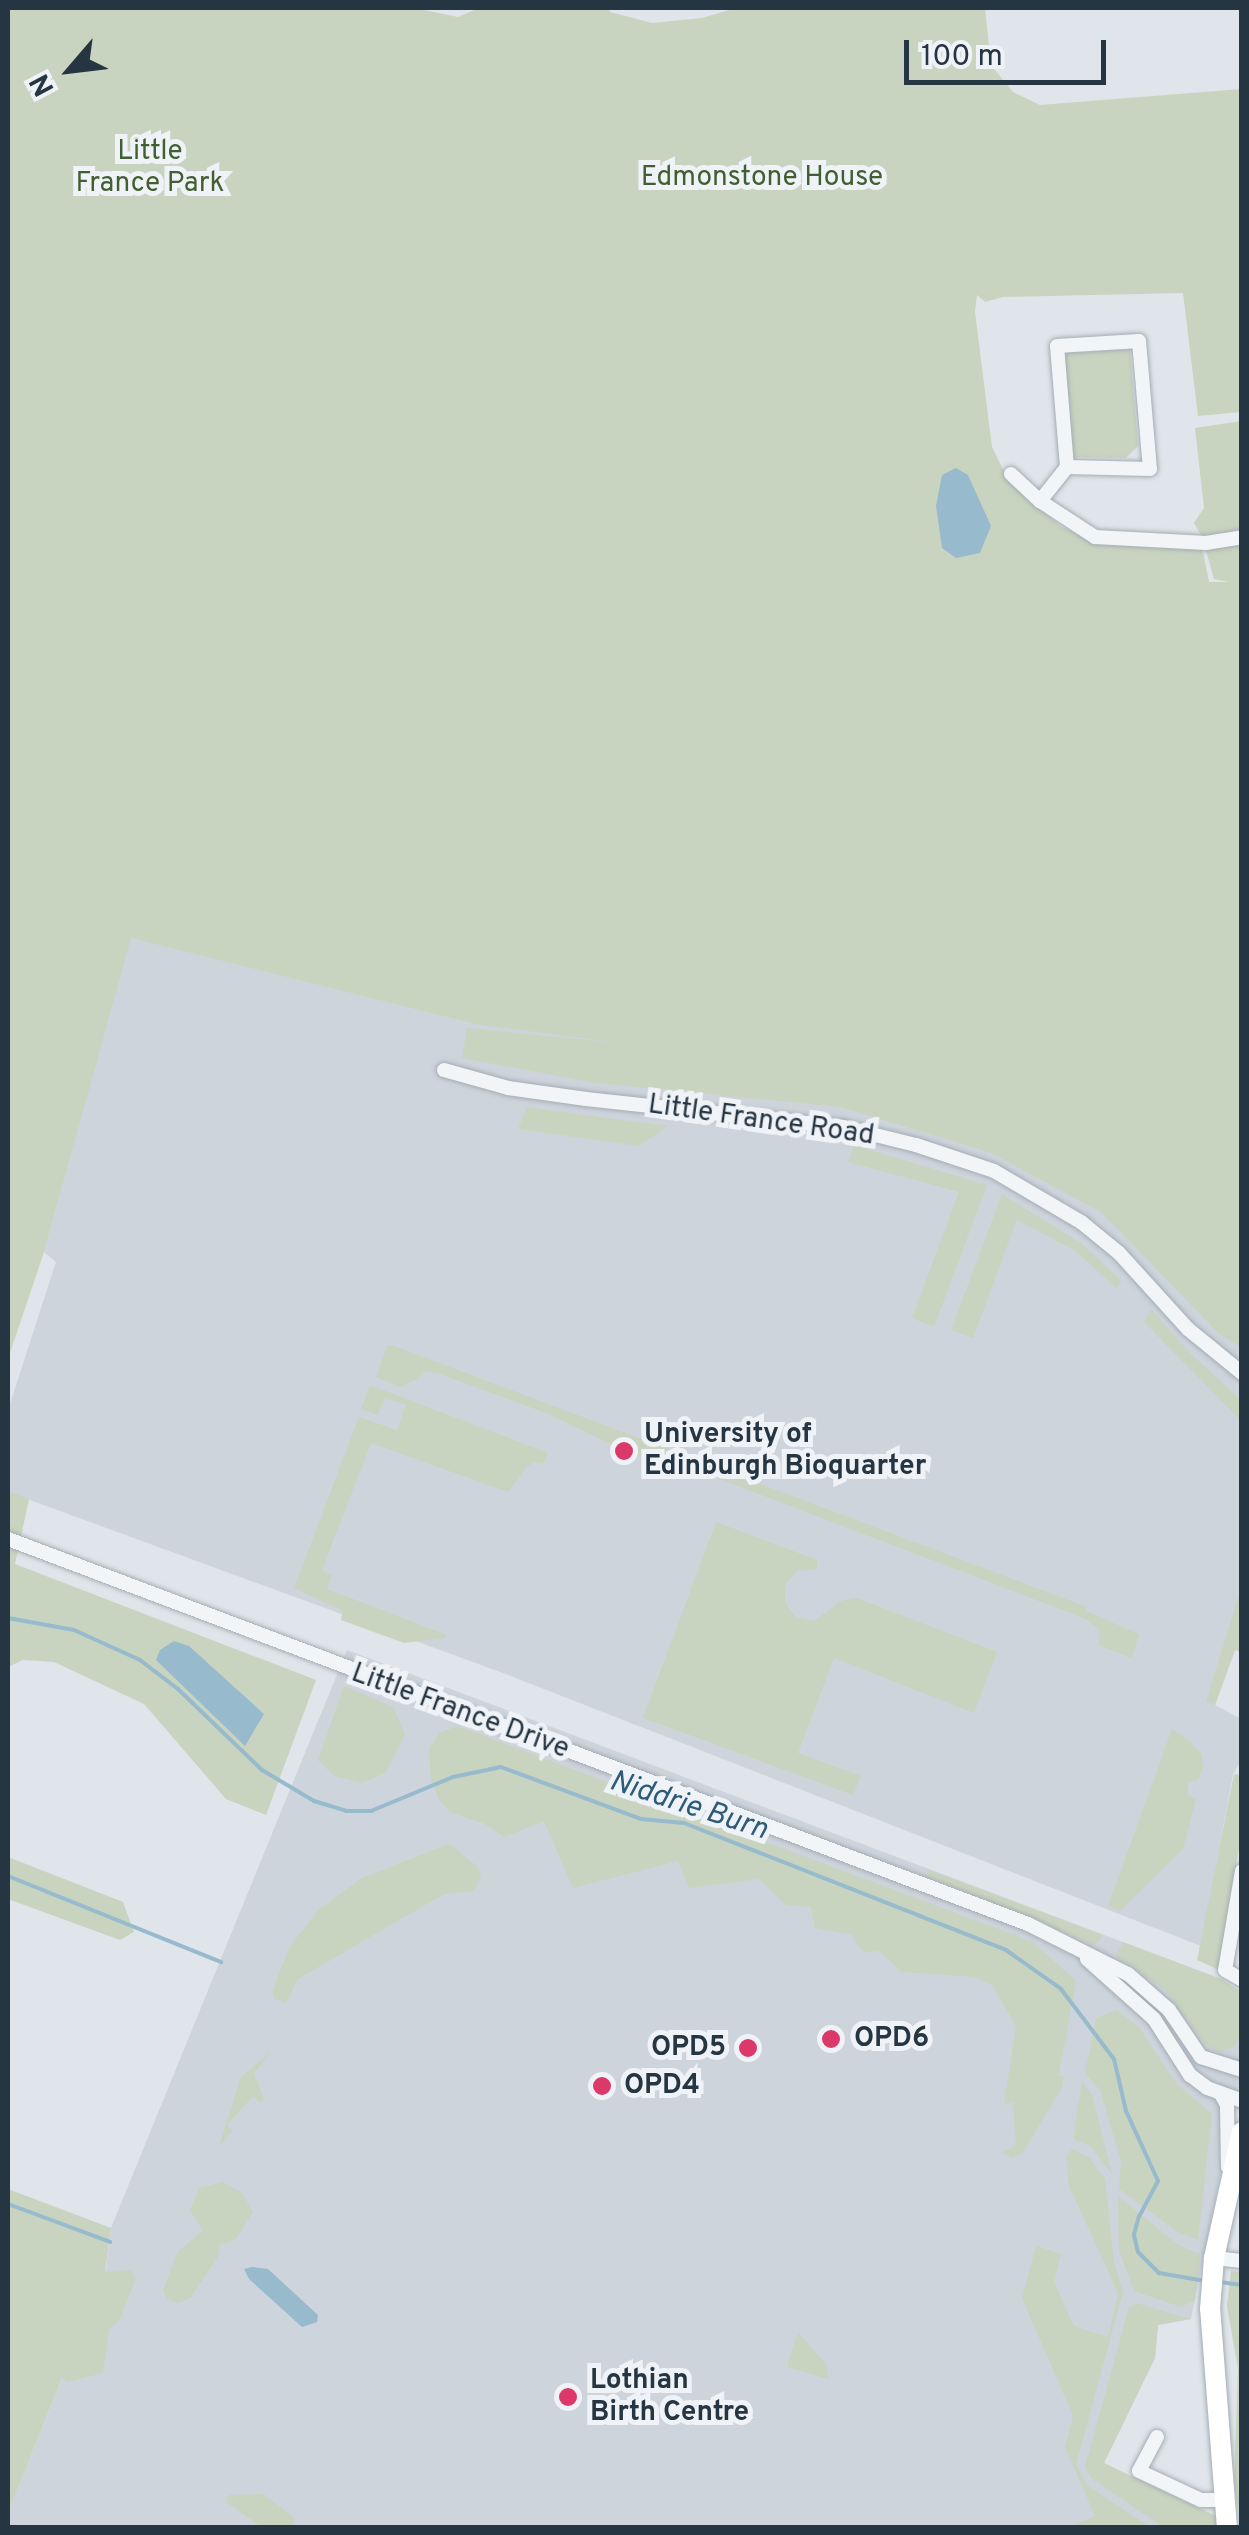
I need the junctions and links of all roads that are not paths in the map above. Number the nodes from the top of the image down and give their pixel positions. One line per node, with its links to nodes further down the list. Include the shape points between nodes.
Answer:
1 (1067, 467): 1 (street, via 1150,469 1140,341 1056,346); 3 (street)
2 (1011, 474): 3 (street)
3 (1040, 500): 4 (street, via 1095,536 1206,543)
4 (1242, 537)
5 (444, 1070): 6 (street, Little France Road, via 508,1088 842,1127 994,1171 1119,1252 1188,1328)
6 (1242, 1373)
7 (8, 1539): 9 (street, Little France Drive, via 1028,1924)
8 (1242, 1870): 10 (street, via 1225,1970)
9 (1080, 1951): 11 (street, Little France Drive, via 1144,1986 1170,2010 1200,2057); 12 (street, Little France Drive, via 1154,2019 1190,2075)
10 (1242, 1980)
11 (1242, 2070)
12 (1222, 2094): 13 (street, Little France Drive); 15 (street)
13 (1242, 2101)
14 (1242, 2132): 15 (main road)
15 (1228, 2191): 16 (main road)
16 (1214, 2262): 17 (street); 19 (main road)
17 (1242, 2262)
18 (1157, 2436): 19 (street, via 1139,2470 1200,2500)
19 (1226, 2500): 20 (main road)
20 (1227, 2528)

